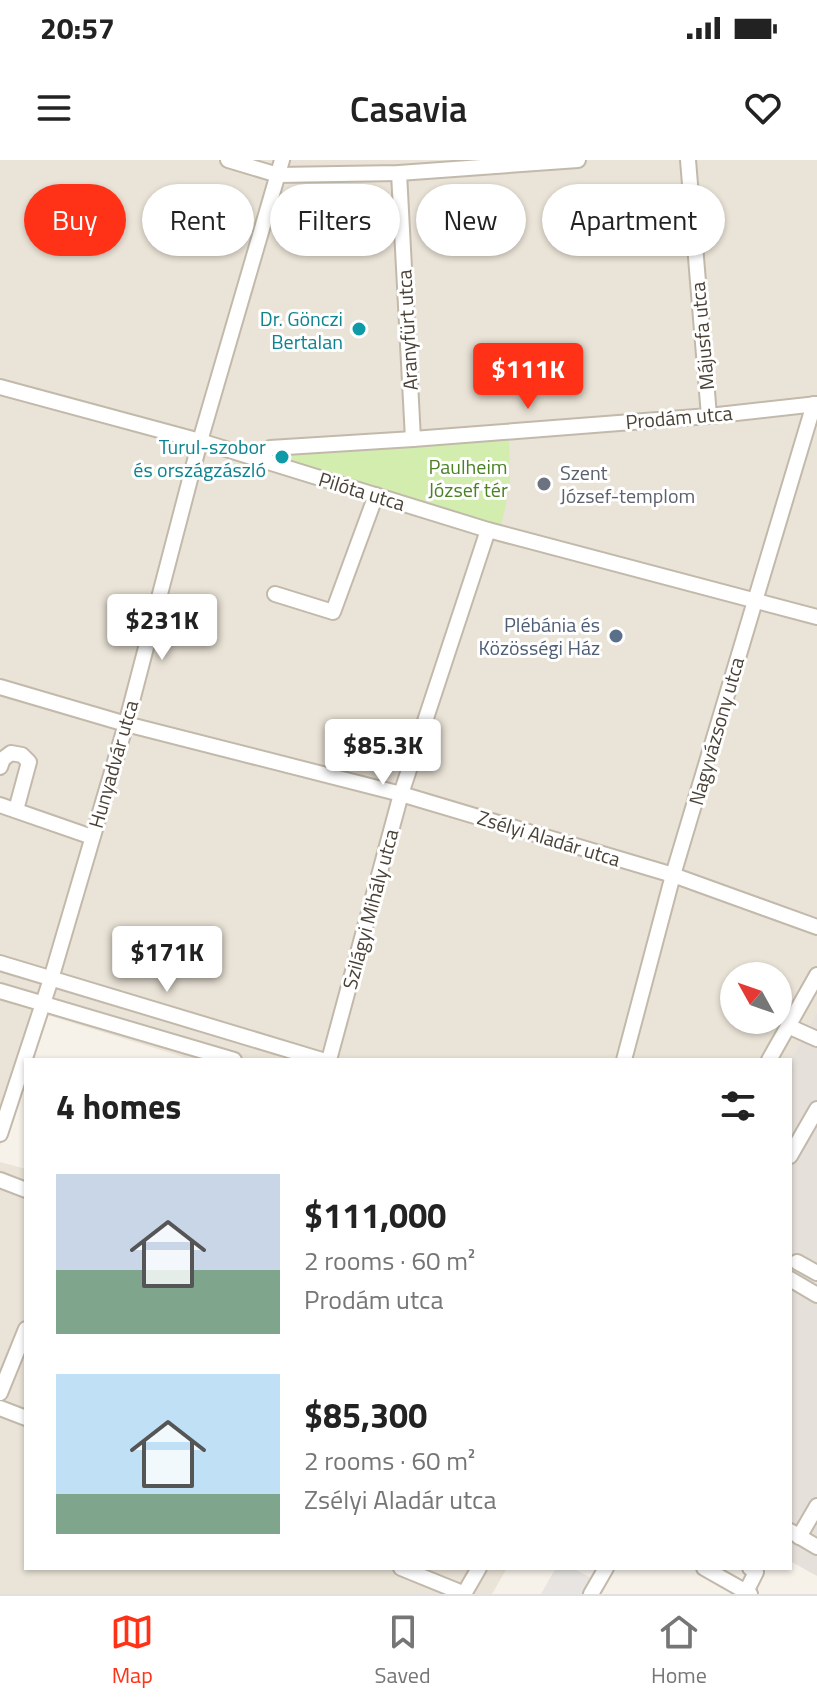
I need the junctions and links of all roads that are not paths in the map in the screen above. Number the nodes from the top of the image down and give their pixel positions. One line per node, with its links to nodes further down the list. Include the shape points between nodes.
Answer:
1 (228, 160): 4 (street)
2 (578, 160): 5 (street)
3 (688, 160): 8 (street, Májusfa utca)
4 (280, 168): 5 (street); 10 (street, Hunyadvár utca)
5 (399, 173): 9 (street, Aranyfürt utca)
6 (0, 387): 10 (street, Pilóta utca)
7 (815, 404): 8 (street, Prodám utca); 15 (street, Nagyvázsony utca)
8 (709, 416): 9 (street, Prodám utca)
9 (413, 439): 11 (street, Prodám utca, via 270,448)
10 (200, 441): 11 (street, Pilóta utca); 18 (street, Hunyadvár utca)
11 (258, 459): 12 (street, Pilóta utca)
12 (376, 495): 13 (street, Pilóta utca); 14 (street, via 333,612)
13 (488, 530): 15 (street, Pilóta utca); 20 (street, Szilágyi Mihály utca)
14 (275, 594)
15 (754, 601): 16 (street, Pilóta utca); 24 (street, Nagyvázsony utca)
16 (817, 617)
17 (0, 687): 18 (street, Zsélyi Aladár utca)
18 (126, 724): 20 (street, Zsélyi Aladár utca); 23 (street, Hunyadvár utca)
19 (0, 767): 22 (street, via 11,753 29,762)
20 (401, 794): 24 (street, Zsélyi Aladár utca); 38 (street, Szilágyi Mihály utca)
21 (0, 805): 22 (street)
22 (16, 810): 23 (street)
23 (92, 837): 28 (street, Hunyadvár utca)
24 (673, 875): 25 (street, Zsélyi Aladár utca); 39 (street, Nagyvázsony utca)
25 (817, 927)
26 (0, 963): 28 (street)
27 (817, 975): 31 (street)
28 (51, 979): 30 (street, Hunyadvár utca); 37 (street)
29 (0, 991): 30 (street)
30 (42, 1004): 35 (street, Hunyadvár utca); 36 (street)
31 (792, 1019)
32 (792, 1028): 34 (street)
33 (784, 1034): 40 (street)
34 (817, 1039)
35 (25, 1058)
36 (227, 1058)
37 (315, 1058)
38 (330, 1058)
39 (625, 1058)
40 (770, 1058)
41 (24, 1060): 43 (street, Hunyadvár utca)
42 (817, 1109): 44 (street)
43 (0, 1134)
44 (792, 1153)
45 (0, 1180): 46 (street)
46 (24, 1189)
47 (797, 1262): 48 (street)
48 (817, 1273)
49 (792, 1280): 50 (street)
50 (817, 1295)
51 (24, 1334): 52 (street)
52 (0, 1393)
53 (0, 1408): 54 (street)
54 (24, 1417)
55 (817, 1506): 56 (street)
56 (795, 1534): 57 (street)
57 (817, 1547)
58 (406, 1570): 64 (street)
59 (478, 1570): 64 (street)
60 (605, 1570): 65 (street)
61 (708, 1570): 63 (street)
62 (753, 1570): 63 (street)
63 (748, 1593)
64 (464, 1594)
65 (591, 1594)

